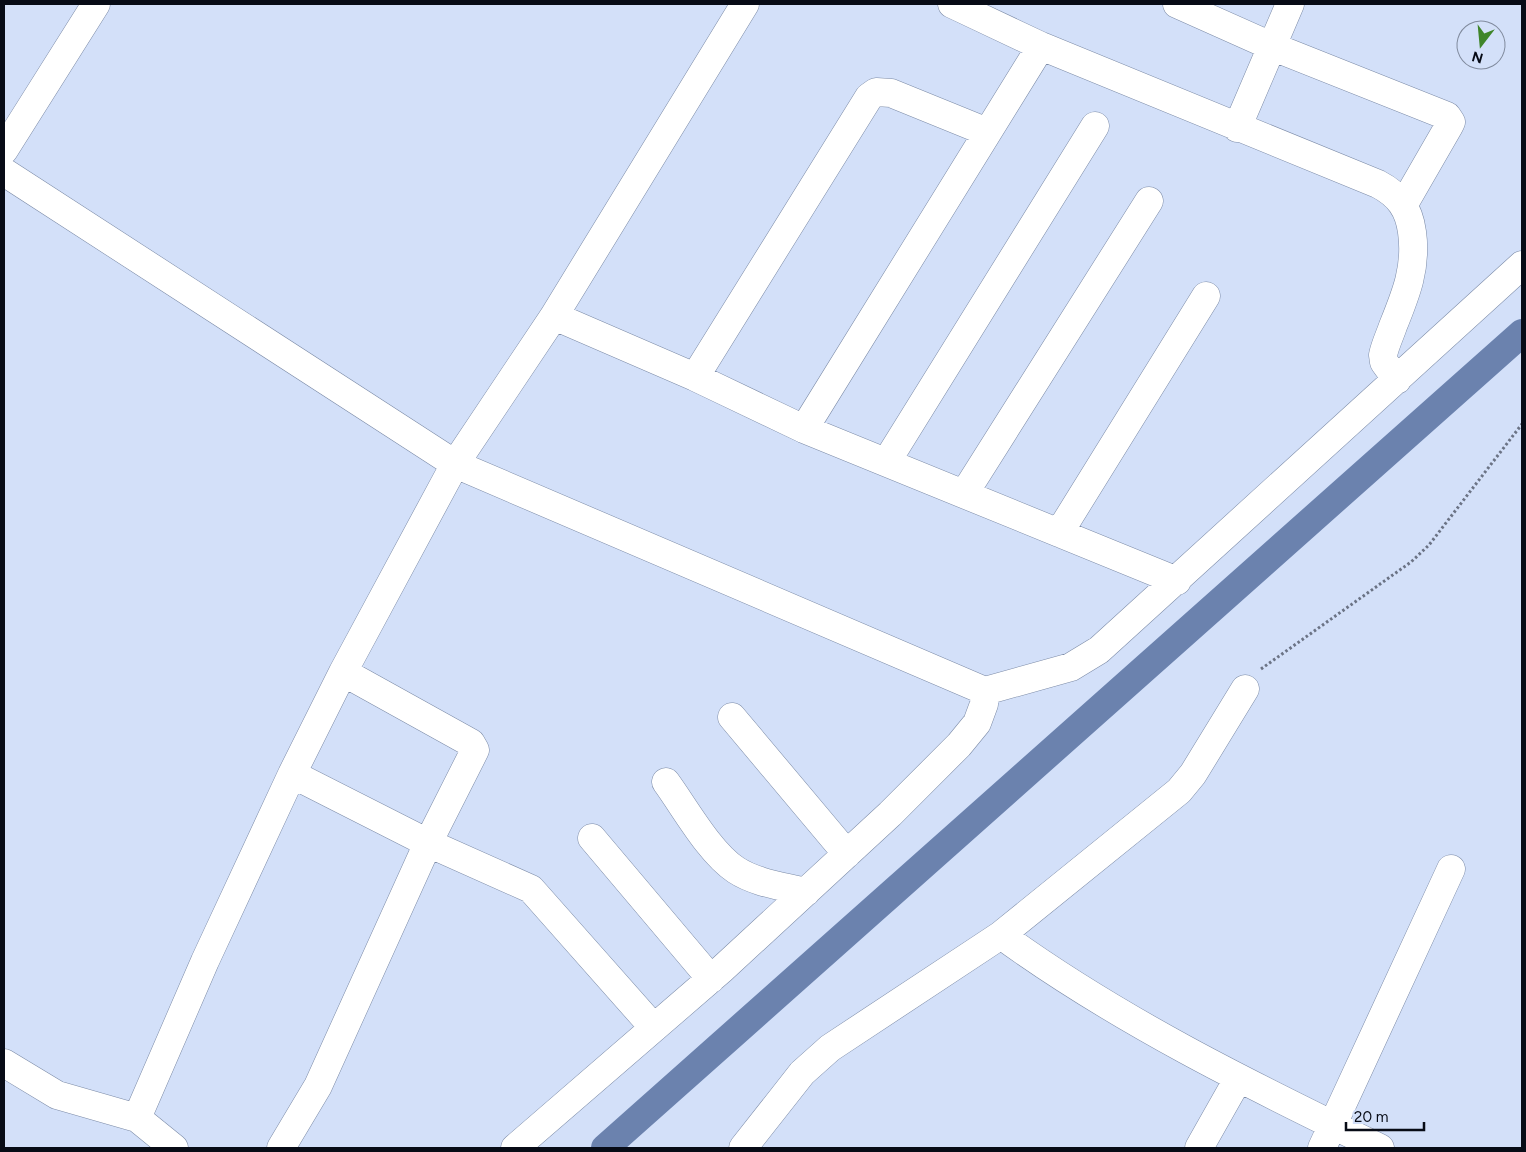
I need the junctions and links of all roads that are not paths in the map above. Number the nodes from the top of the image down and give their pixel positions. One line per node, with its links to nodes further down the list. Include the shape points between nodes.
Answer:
1 (96, 4): 11 (street)
2 (745, 4): 17 (street)
3 (952, 4): 6 (street)
4 (1176, 4): 7 (street)
5 (1290, 4): 7 (street)
6 (1041, 46): 9 (street); 10 (street)
7 (1271, 46): 9 (street); 14 (street, via 1448,116 1449,126)
8 (1095, 126): 21 (street)
9 (1238, 128): 14 (street, via 1378,184)
10 (987, 132): 18 (street, via 891,93 876,92 869,97); 20 (street)
11 (4, 150)
12 (4, 172): 22 (street)
13 (1149, 201): 23 (street)
14 (1404, 204): 19 (street, via 1412,227 1413,272 1383,355 1384,362)
15 (1522, 265): 19 (street)
16 (1206, 296): 24 (street)
17 (554, 316): 18 (street); 22 (street)
18 (695, 377): 20 (street)
19 (1397, 380): 25 (street)
20 (804, 428): 21 (street)
21 (887, 461): 23 (street)
22 (455, 464): 26 (street); 28 (street)
23 (964, 494): 24 (street)
24 (1059, 533): 25 (street)
25 (1177, 581): 28 (street, via 1086,660 1027,681)
26 (343, 672): 30 (street); 33 (street, via 474,746)
27 (1245, 689): 37 (street, via 1188,783)
28 (985, 691): 34 (street, via 977,723 959,745)
29 (732, 717): 34 (street)
30 (292, 774): 33 (street); 42 (street, via 205,960)
31 (666, 782): 36 (street, via 714,849 734,869 755,879)
32 (592, 838): 38 (street)
33 (428, 844): 39 (street, via 531,889); 45 (street, via 318,1086)
34 (847, 854): 36 (street)
35 (1450, 869): 43 (street)
36 (806, 892): 38 (street)
37 (1001, 935): 41 (street, via 1059,977); 47 (street, via 830,1048 802,1073)
38 (711, 979): 39 (street)
39 (654, 1028): 46 (street)
40 (4, 1063): 42 (street, via 57,1095)
41 (1238, 1079): 43 (street); 48 (street)
42 (137, 1118): 44 (street)
43 (1327, 1137): 49 (street)
44 (174, 1148)
45 (281, 1148)
46 (515, 1148)
47 (743, 1148)
48 (1198, 1148)
49 (1380, 1148)

